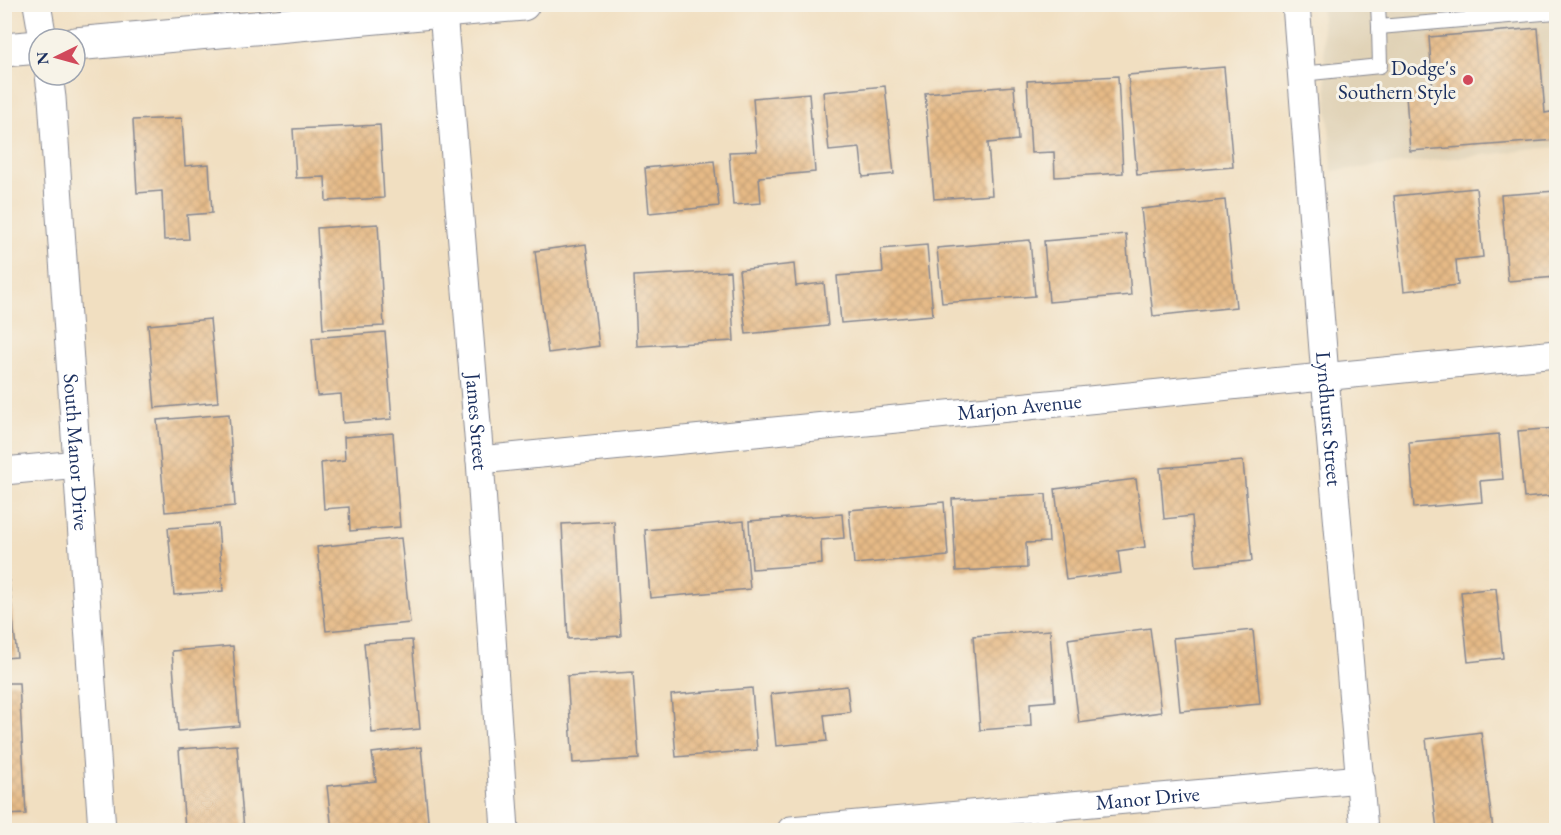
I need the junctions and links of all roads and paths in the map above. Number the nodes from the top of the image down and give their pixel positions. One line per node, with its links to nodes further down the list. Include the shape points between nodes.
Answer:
1 (37, 4): 7 (street)
2 (523, 4): 5 (street)
3 (1296, 4): 12 (street, Lyndhurst Street)
4 (1378, 4): 8 (lane)
5 (442, 12): 9 (street); 16 (street, James Street)
6 (1557, 12): 8 (lane)
7 (41, 27)
8 (1379, 27): 12 (lane, via 1380,66)
9 (87, 43)
10 (27, 48): 11 (street)
11 (4, 50)
12 (1301, 74): 15 (street, Lyndhurst Street)
13 (51, 87): 17 (street, South Manor Drive)
14 (1557, 354): 15 (street, Marjon Avenue)
15 (1325, 376): 16 (street, Marjon Avenue); 19 (street, Lyndhurst Street)
16 (480, 460): 21 (street, James Street)
17 (78, 464): 18 (street); 20 (street, South Manor Drive)
18 (4, 471)
19 (1361, 779): 22 (street, Manor Drive); 23 (street, Lyndhurst Street)
20 (102, 831)
21 (505, 831)
22 (791, 831)
23 (1364, 831)

